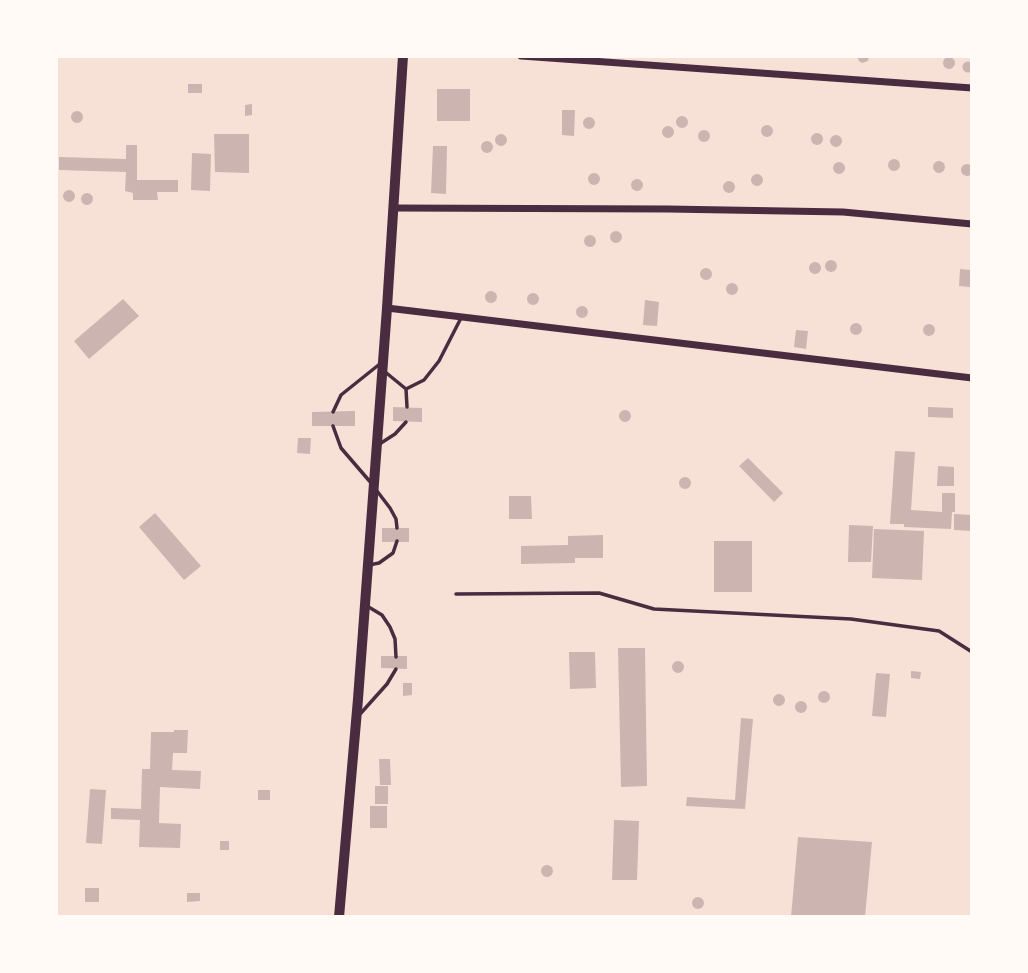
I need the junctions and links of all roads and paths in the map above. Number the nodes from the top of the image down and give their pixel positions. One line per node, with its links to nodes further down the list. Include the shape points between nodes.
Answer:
1 (403, 56): 4 (main road)
2 (522, 56): 3 (street)
3 (972, 88)
4 (393, 208): 5 (street, via 843,212); 6 (main road)
5 (972, 224)
6 (387, 308): 7 (street); 8 (main road)
7 (461, 318): 9 (street); 10 (lane, via 439,361 424,380)
8 (382, 366): 10 (lane); 12 (lane, via 341,395); 15 (main road)
9 (972, 378)
10 (406, 388): 11 (lane)
11 (407, 407)
12 (333, 412)
13 (406, 422): 15 (lane)
14 (332, 426): 16 (lane, via 341,449)
15 (376, 446): 16 (main road)
16 (374, 486): 17 (lane); 19 (main road)
17 (397, 528)
18 (397, 541): 19 (lane, via 393,553)
19 (368, 565): 21 (main road)
20 (456, 594): 22 (lane, via 598,593 654,609 852,619 939,631)
21 (365, 605): 23 (lane, via 382,615 390,627); 25 (main road)
22 (972, 652)
23 (396, 657)
24 (396, 669): 25 (lane)
25 (356, 717): 26 (main road)
26 (339, 917)

